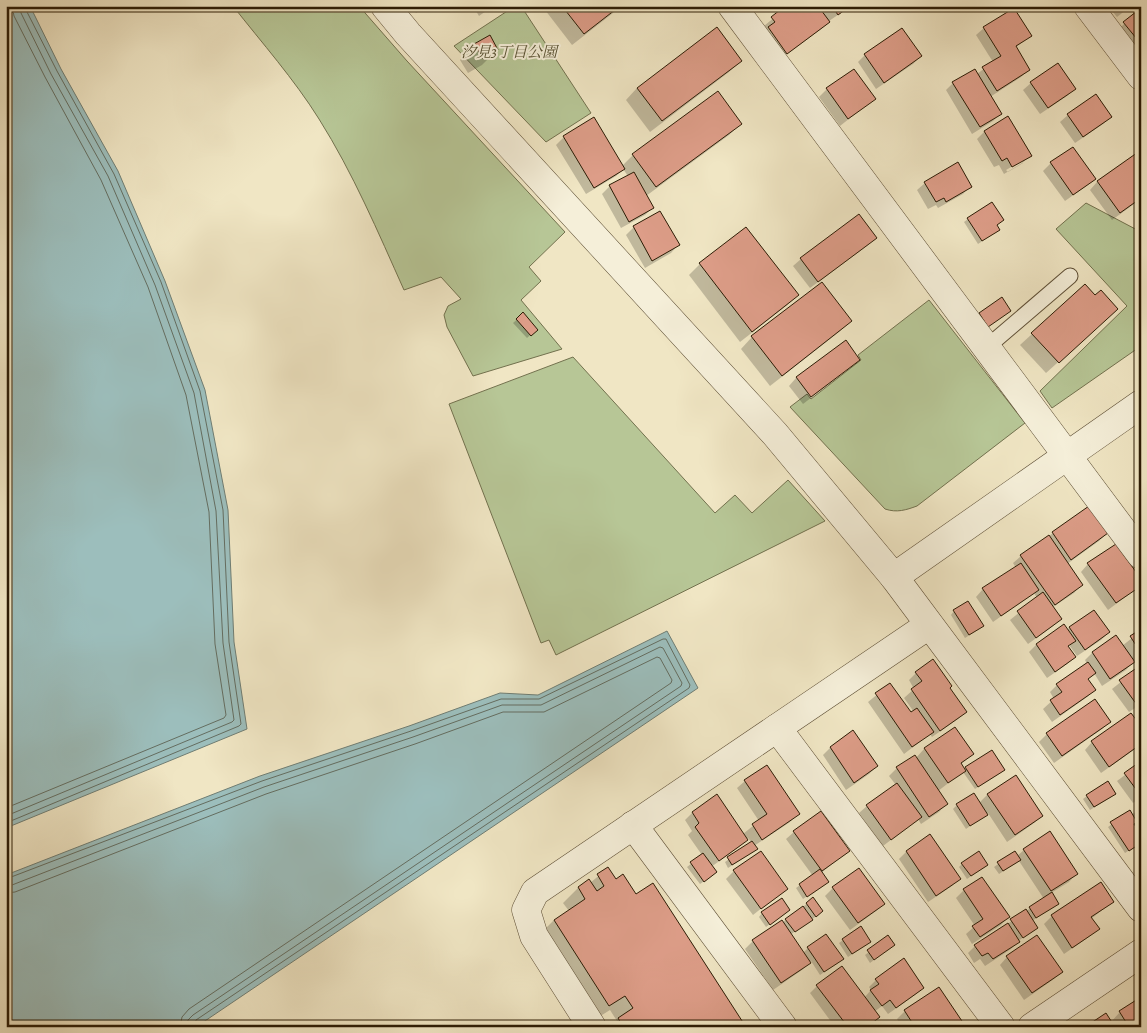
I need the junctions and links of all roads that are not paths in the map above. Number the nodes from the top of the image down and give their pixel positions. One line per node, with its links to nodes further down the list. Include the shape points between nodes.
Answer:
1 (385, 6): 10 (street, via 775,434)
2 (732, 6): 6 (street)
3 (1088, 6): 4 (street)
4 (1141, 76)
5 (1070, 276): 6 (lane)
6 (986, 348): 8 (street)
7 (1141, 404): 8 (street)
8 (1067, 456): 9 (street); 10 (street)
9 (1141, 555)
10 (894, 577): 11 (street)
11 (929, 625): 12 (street); 14 (street)
12 (777, 728): 13 (street); 18 (street)
13 (634, 825): 16 (street, via 535,892 526,910 534,936); 17 (street)
14 (1141, 908)
15 (1141, 953): 19 (street)
16 (592, 1027)
17 (783, 1027)
18 (1001, 1027)
19 (1032, 1027)

